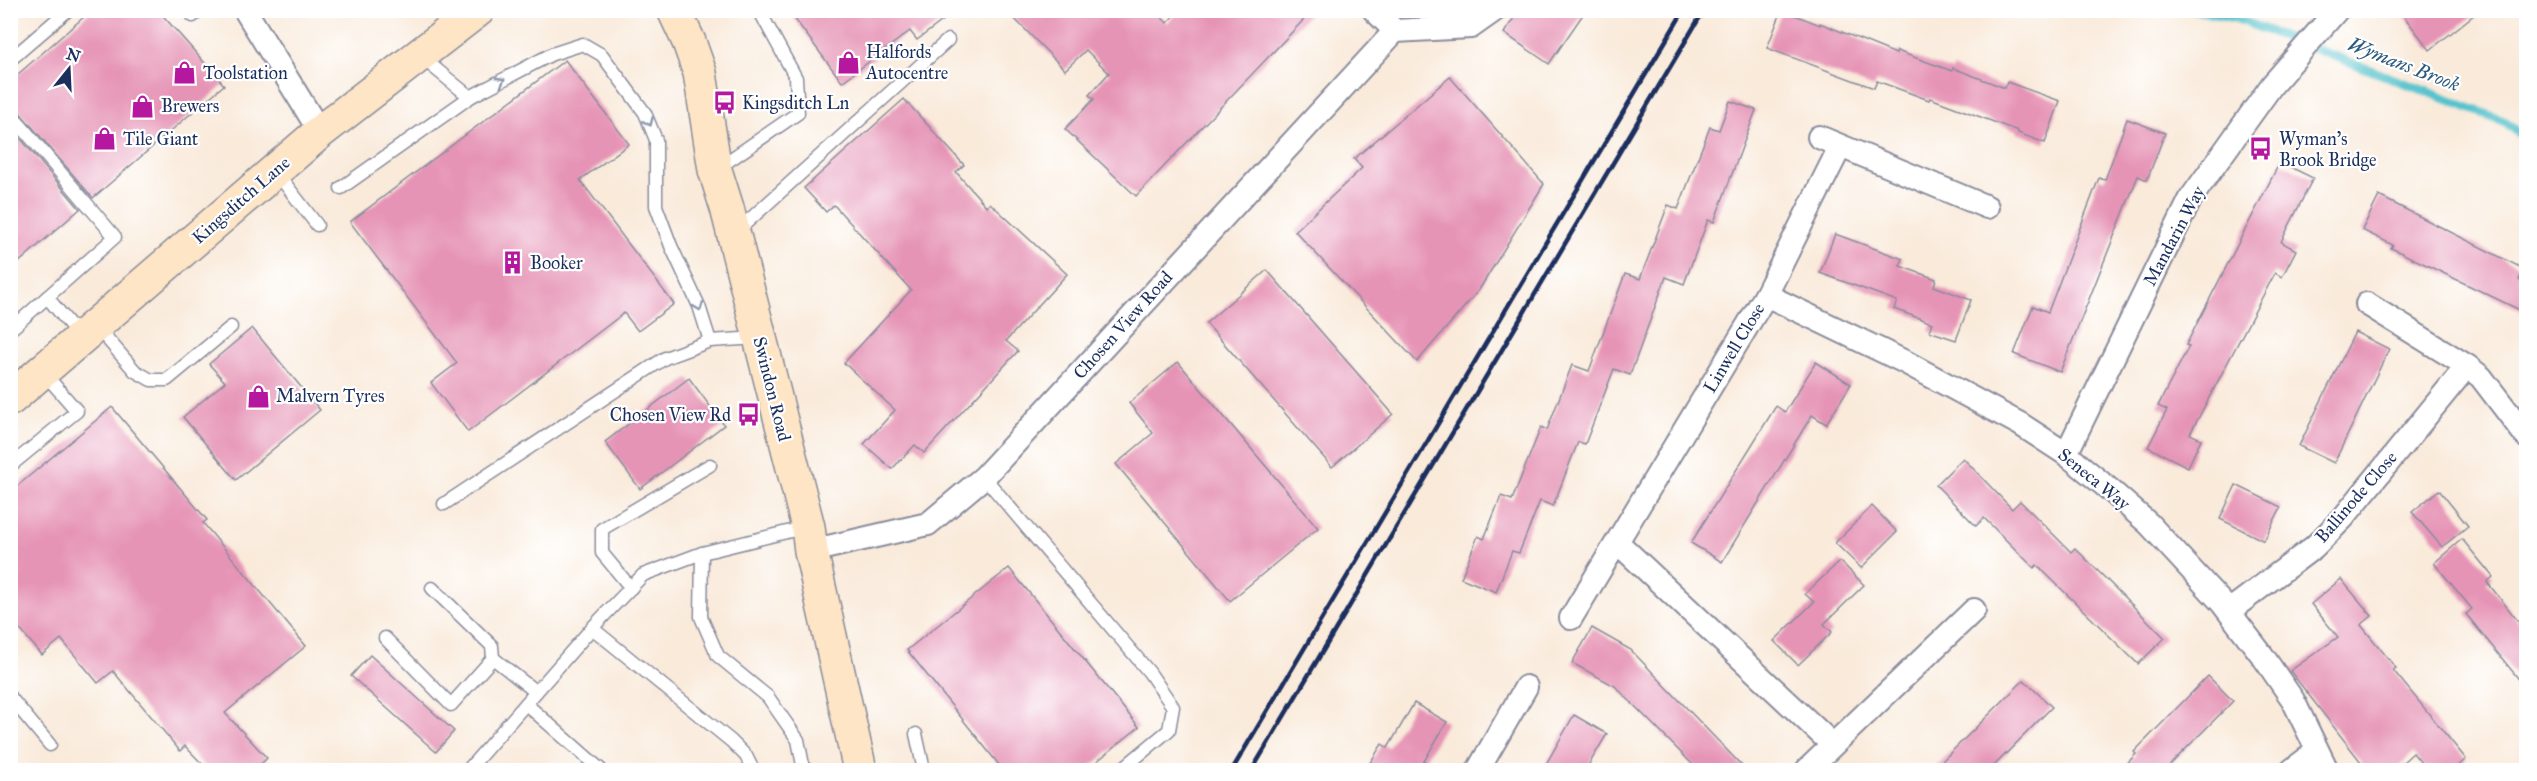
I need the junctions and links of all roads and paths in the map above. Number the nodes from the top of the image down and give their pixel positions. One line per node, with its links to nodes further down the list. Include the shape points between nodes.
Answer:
1 (68, 10): 12 (lane)
2 (245, 10): 15 (street)
3 (478, 10): 11 (street, Kingsditch Lane)
4 (674, 10): 18 (street, Swindon Road, via 700,73)
5 (759, 10): 18 (lane, via 796,78 798,113)
6 (1374, 10): 9 (street)
7 (1495, 10): 9 (street, via 1471,27)
8 (2337, 10): 36 (street, Mandarin Way, via 2272,85 2192,198)
9 (1395, 31): 39 (street, Chosen View Road)
10 (948, 40): 23 (lane)
11 (419, 55): 13 (lane); 15 (street, Kingsditch Lane)
12 (10, 60)
13 (470, 97): 20 (lane); 31 (lane, one-way to 31, via 552,54 583,44 602,54 645,113 656,140 656,206)
14 (10, 113): 25 (lane, via 115,237)
15 (320, 132): 19 (street, Kingsditch Lane)
16 (1819, 137): 17 (street)
17 (1840, 147): 21 (street); 24 (street, Linwell Close)
18 (715, 170): 23 (street, Swindon Road)
19 (275, 171): 22 (lane); 29 (street, Kingsditch Lane)
20 (341, 188)
21 (1987, 207)
22 (317, 225)
23 (733, 235): 30 (street, Swindon Road)
24 (1766, 295): 36 (street, Seneca Way, via 1905,362 2020,424); 42 (street, Linwell Close)
25 (47, 297): 28 (lane); 29 (lane)
26 (2367, 303): 32 (street)
27 (231, 327): 29 (lane, via 167,380 151,380 135,371)
28 (10, 330)
29 (89, 332): 33 (street, Kingsditch Lane)
30 (759, 338): 31 (lane); 41 (street, Swindon Road)
31 (710, 341): 40 (lane, via 664,358)
32 (2467, 366): 35 (street, via 2481,377); 47 (street, Ballinode Close, via 2343,518 2314,547)
33 (43, 372): 34 (street, Kingsditch Lane); 38 (lane, via 77,411)
34 (10, 399)
35 (2526, 436)
36 (2066, 454): 47 (street, Seneca Way, via 2149,524)
37 (710, 465): 45 (lane, via 602,529 602,553)
38 (10, 466)
39 (984, 477): 41 (street, Chosen View Road, via 928,524); 66 (lane, via 1149,672 1173,707 1169,730)
40 (444, 504)
41 (809, 539): 43 (lane); 64 (street, Swindon Road)
42 (1618, 543): 48 (street, Linwell Close); 57 (street)
43 (702, 553): 45 (lane, via 643,575); 63 (lane, via 701,618 718,656 768,698 798,740)
44 (432, 588): 51 (lane, via 492,646)
45 (631, 588): 49 (lane)
46 (1974, 610): 57 (street)
47 (2229, 611): 59 (street, Seneca Way, via 2293,700)
48 (1571, 618)
49 (592, 628): 53 (lane); 62 (lane, via 731,741 746,756)
50 (385, 638): 51 (lane, via 451,705)
51 (494, 658): 53 (lane)
52 (1526, 687): 67 (street)
53 (536, 692): 55 (lane)
54 (10, 697): 58 (lane)
55 (526, 704): 60 (lane); 61 (lane)
56 (916, 734): 65 (lane)
57 (1832, 744): 68 (street)
58 (50, 745)
59 (2322, 761): 69 (street)
60 (468, 771)
61 (600, 771)
62 (753, 771)
63 (804, 771)
64 (860, 771)
65 (924, 771)
66 (1121, 771)
67 (1478, 771)
68 (1807, 771)
69 (2292, 771)

